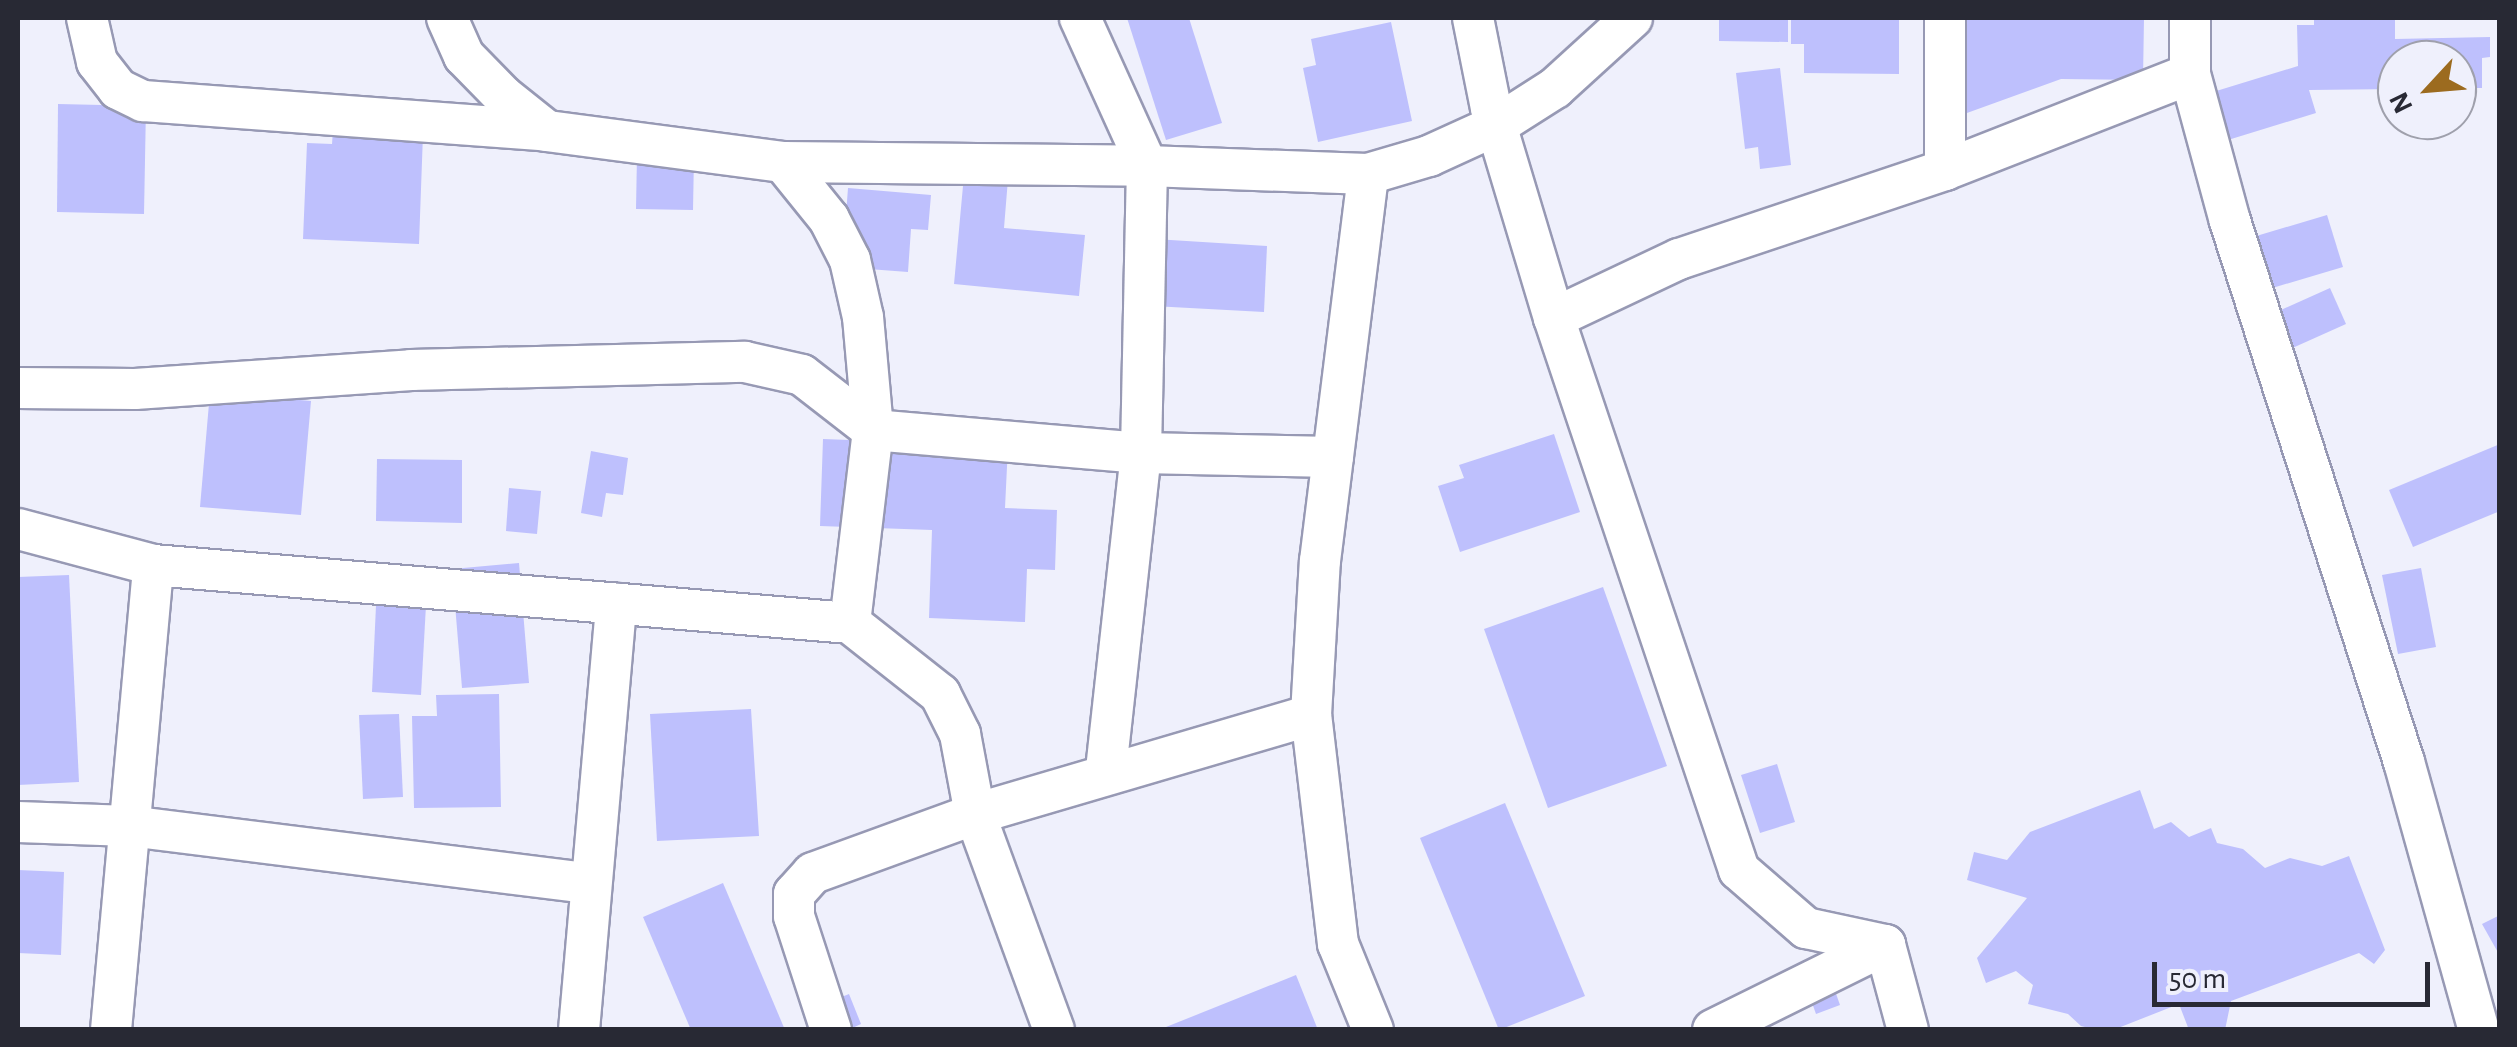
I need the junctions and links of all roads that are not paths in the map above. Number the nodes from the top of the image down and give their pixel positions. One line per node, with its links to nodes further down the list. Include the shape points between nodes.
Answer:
1 (87, 18): 10 (street, via 97,62 118,90 143,101)
2 (447, 18): 10 (street, via 464,56)
3 (1080, 18): 12 (street)
4 (1473, 18): 9 (street)
5 (1632, 18): 9 (street, via 1555,88)
6 (1945, 18): 13 (street)
7 (2190, 18): 8 (street)
8 (2190, 74): 13 (street); 38 (street, via 2230,221 2404,762)
9 (1497, 125): 14 (street); 15 (street)
10 (546, 131): 11 (street)
11 (783, 162): 12 (street); 17 (street, via 829,219 850,260)
12 (1147, 166): 14 (street); 18 (street)
13 (1945, 170): 15 (street, via 1678,258)
14 (1368, 174): 19 (street)
15 (1554, 318): 30 (street, via 1739,870 1806,928)
16 (18, 388): 17 (street, via 135,389 411,370 746,362 802,375)
17 (874, 430): 18 (street); 23 (street)
18 (1141, 452): 19 (street); 25 (street)
19 (1332, 457): 24 (street)
20 (18, 529): 21 (street)
21 (153, 565): 22 (street); 28 (street)
22 (616, 604): 23 (street); 29 (street)
23 (850, 623): 26 (street, via 940,694 960,734)
24 (1312, 715): 25 (street); 35 (street, via 1338,944)
25 (1106, 772): 26 (street)
26 (974, 814): 33 (street, via 813,873 794,894 794,916); 34 (street)
27 (18, 822): 28 (street)
28 (129, 826): 29 (street); 31 (street)
29 (588, 883): 32 (street)
30 (1885, 945): 36 (street); 37 (street)
31 (110, 1030)
32 (579, 1030)
33 (831, 1030)
34 (1054, 1030)
35 (1373, 1030)
36 (1713, 1030)
37 (1908, 1030)
38 (2479, 1030)

